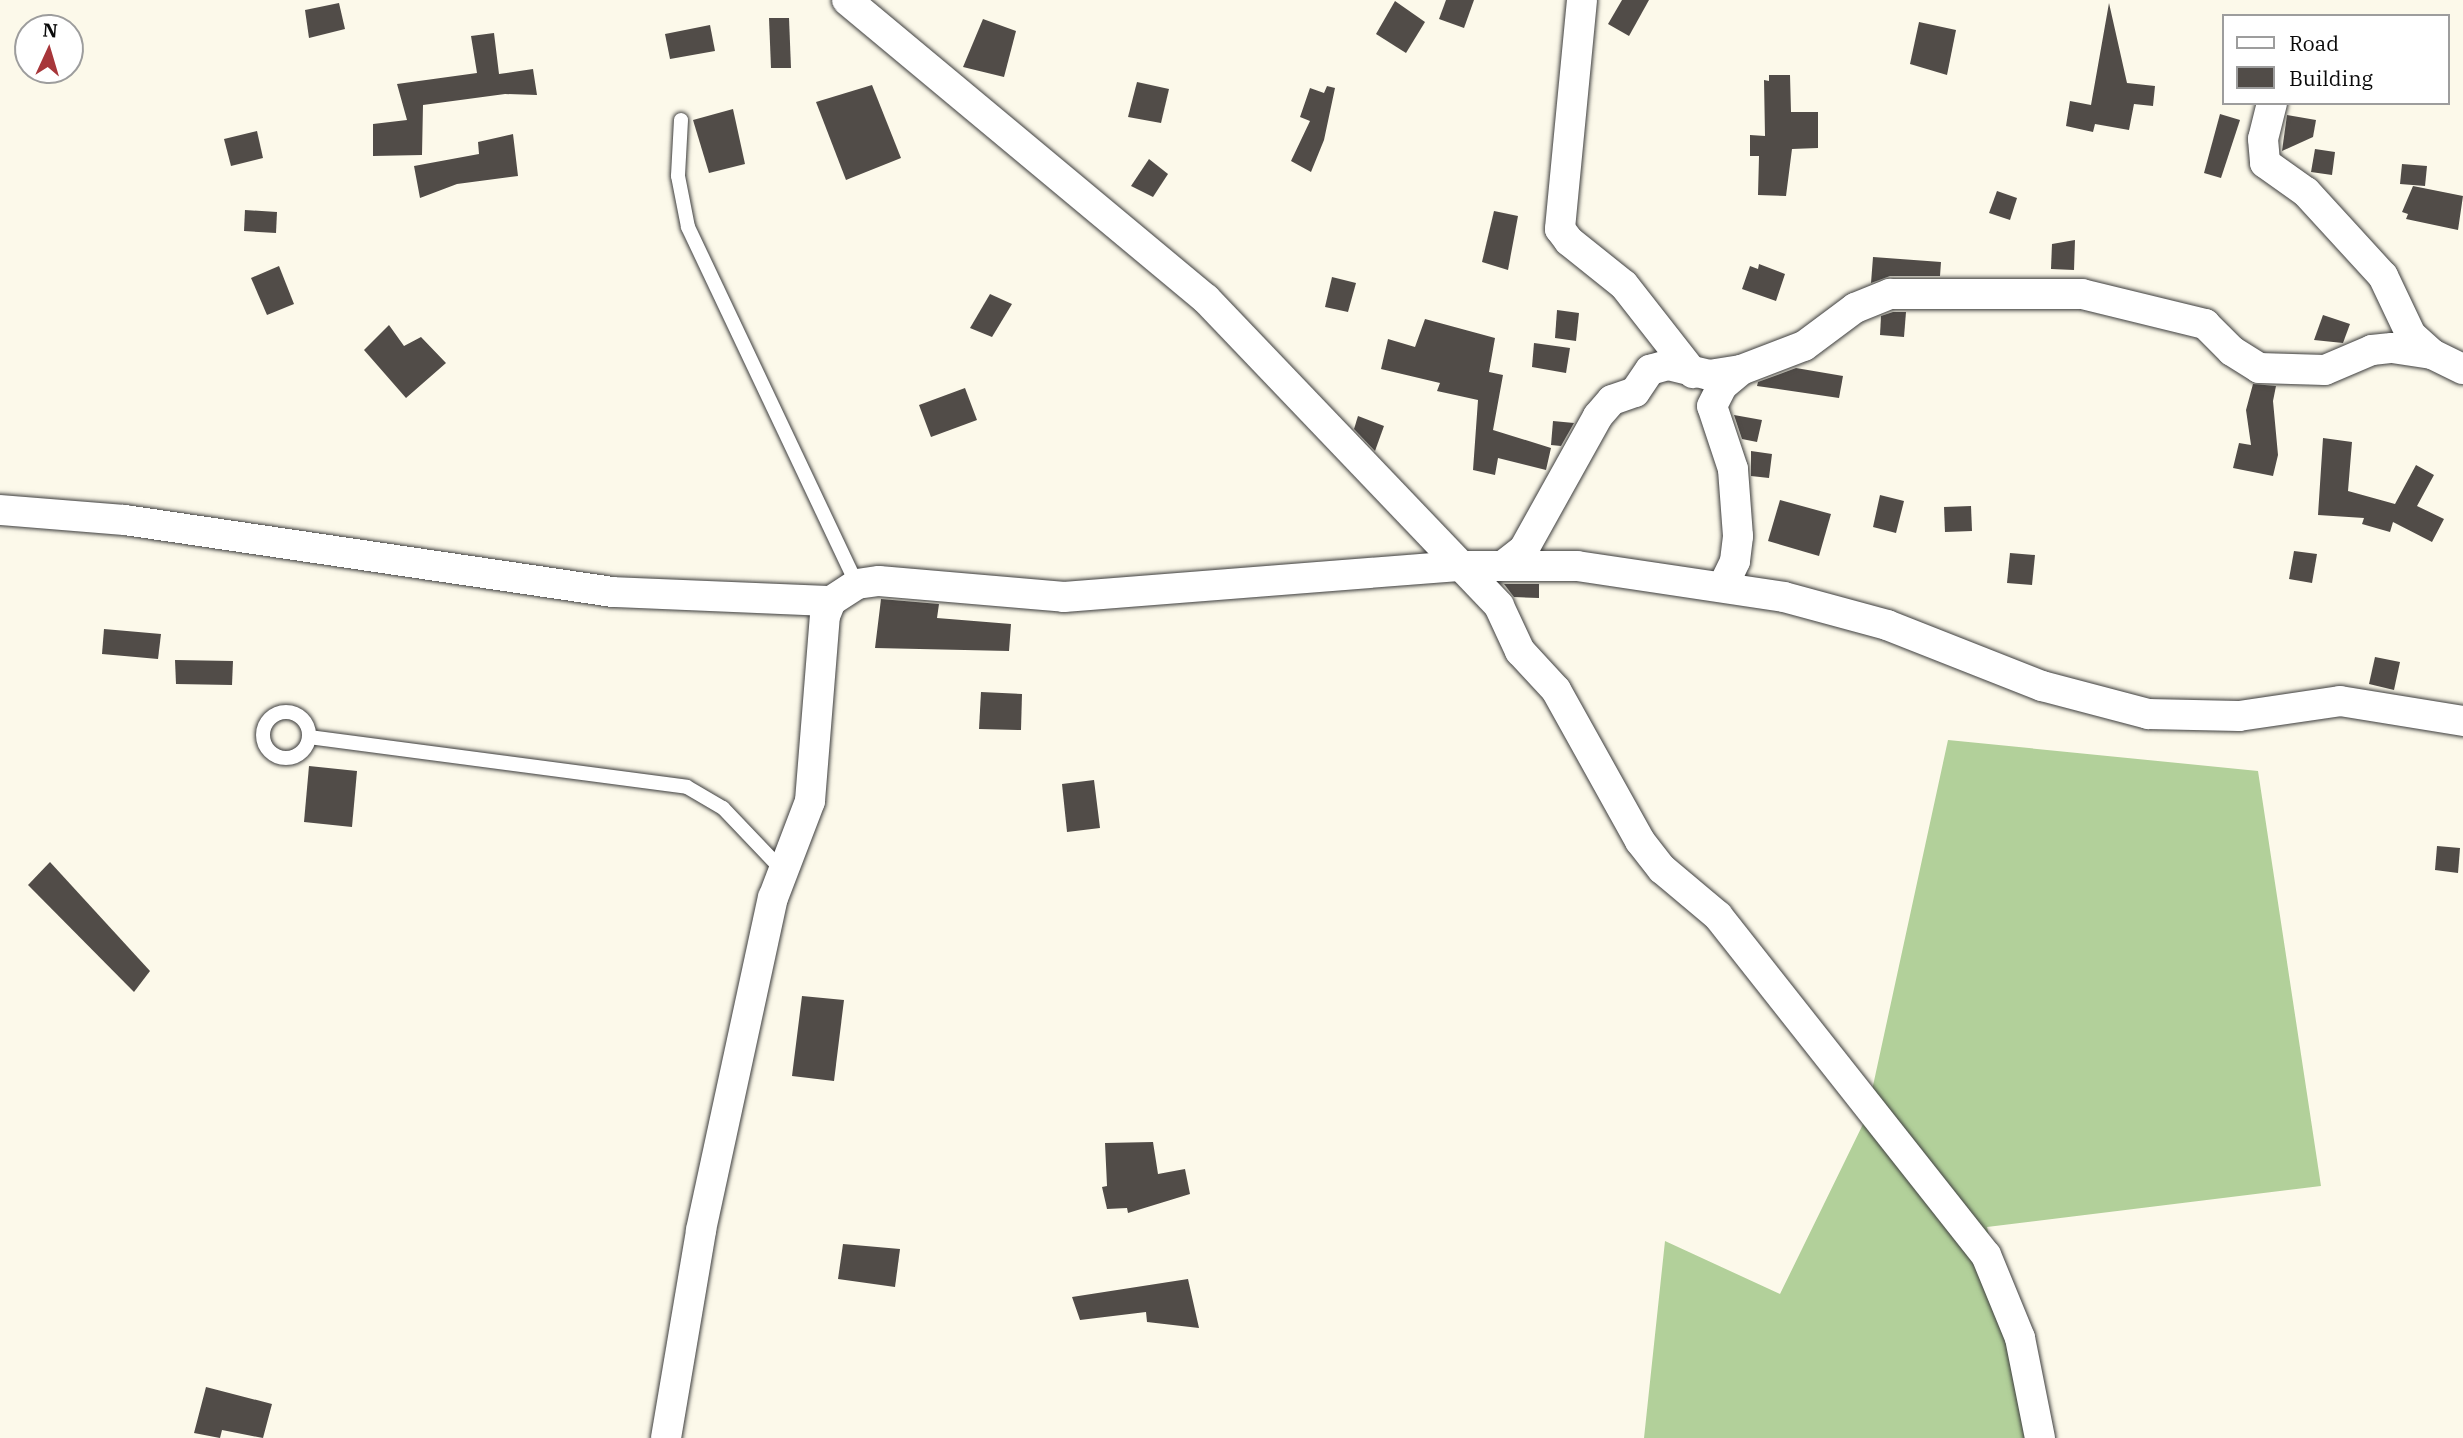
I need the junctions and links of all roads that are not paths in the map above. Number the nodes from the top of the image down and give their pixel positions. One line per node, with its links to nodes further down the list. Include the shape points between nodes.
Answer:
1 (847, 0): 11 (street, via 1206,299)
2 (1582, 0): 8 (street, via 1560,229 1624,285 1673,354)
3 (2272, 105): 5 (street, via 2263,139 2265,163 2306,192 2383,276 2411,335)
4 (681, 120): 12 (lane, via 678,176 688,227)
5 (2432, 354): 6 (street); 7 (street, via 2372,350 2325,370 2292,372 2246,362 2205,324 2082,293 1910,292 1872,299 1804,346)
6 (2463, 369)
7 (1741, 370): 8 (street); 13 (street, via 1722,386 1712,406 1733,469 1738,536 1735,561)
8 (1693, 373): 10 (street, via 1657,365 1635,392 1606,406 1524,549)
9 (0, 510): 14 (street, via 125,520 613,592)
10 (1504, 564): 11 (street); 13 (street, via 1577,566)
11 (1462, 566): 12 (street, via 1063,597 879,581); 19 (street, via 1499,606 1520,651 1556,690 1640,841 1662,869 1718,916 1986,1255 2020,1339)
12 (857, 584): 14 (street)
13 (1724, 584): 15 (street, via 1887,625 2042,686 2148,714 2238,716 2340,701)
14 (831, 601): 17 (street, via 822,630 810,801)
15 (2463, 721)
16 (309, 737): 17 (lane, via 687,787 723,808)
17 (782, 870): 18 (street, via 701,1230)
18 (666, 1438)
19 (2040, 1438)

